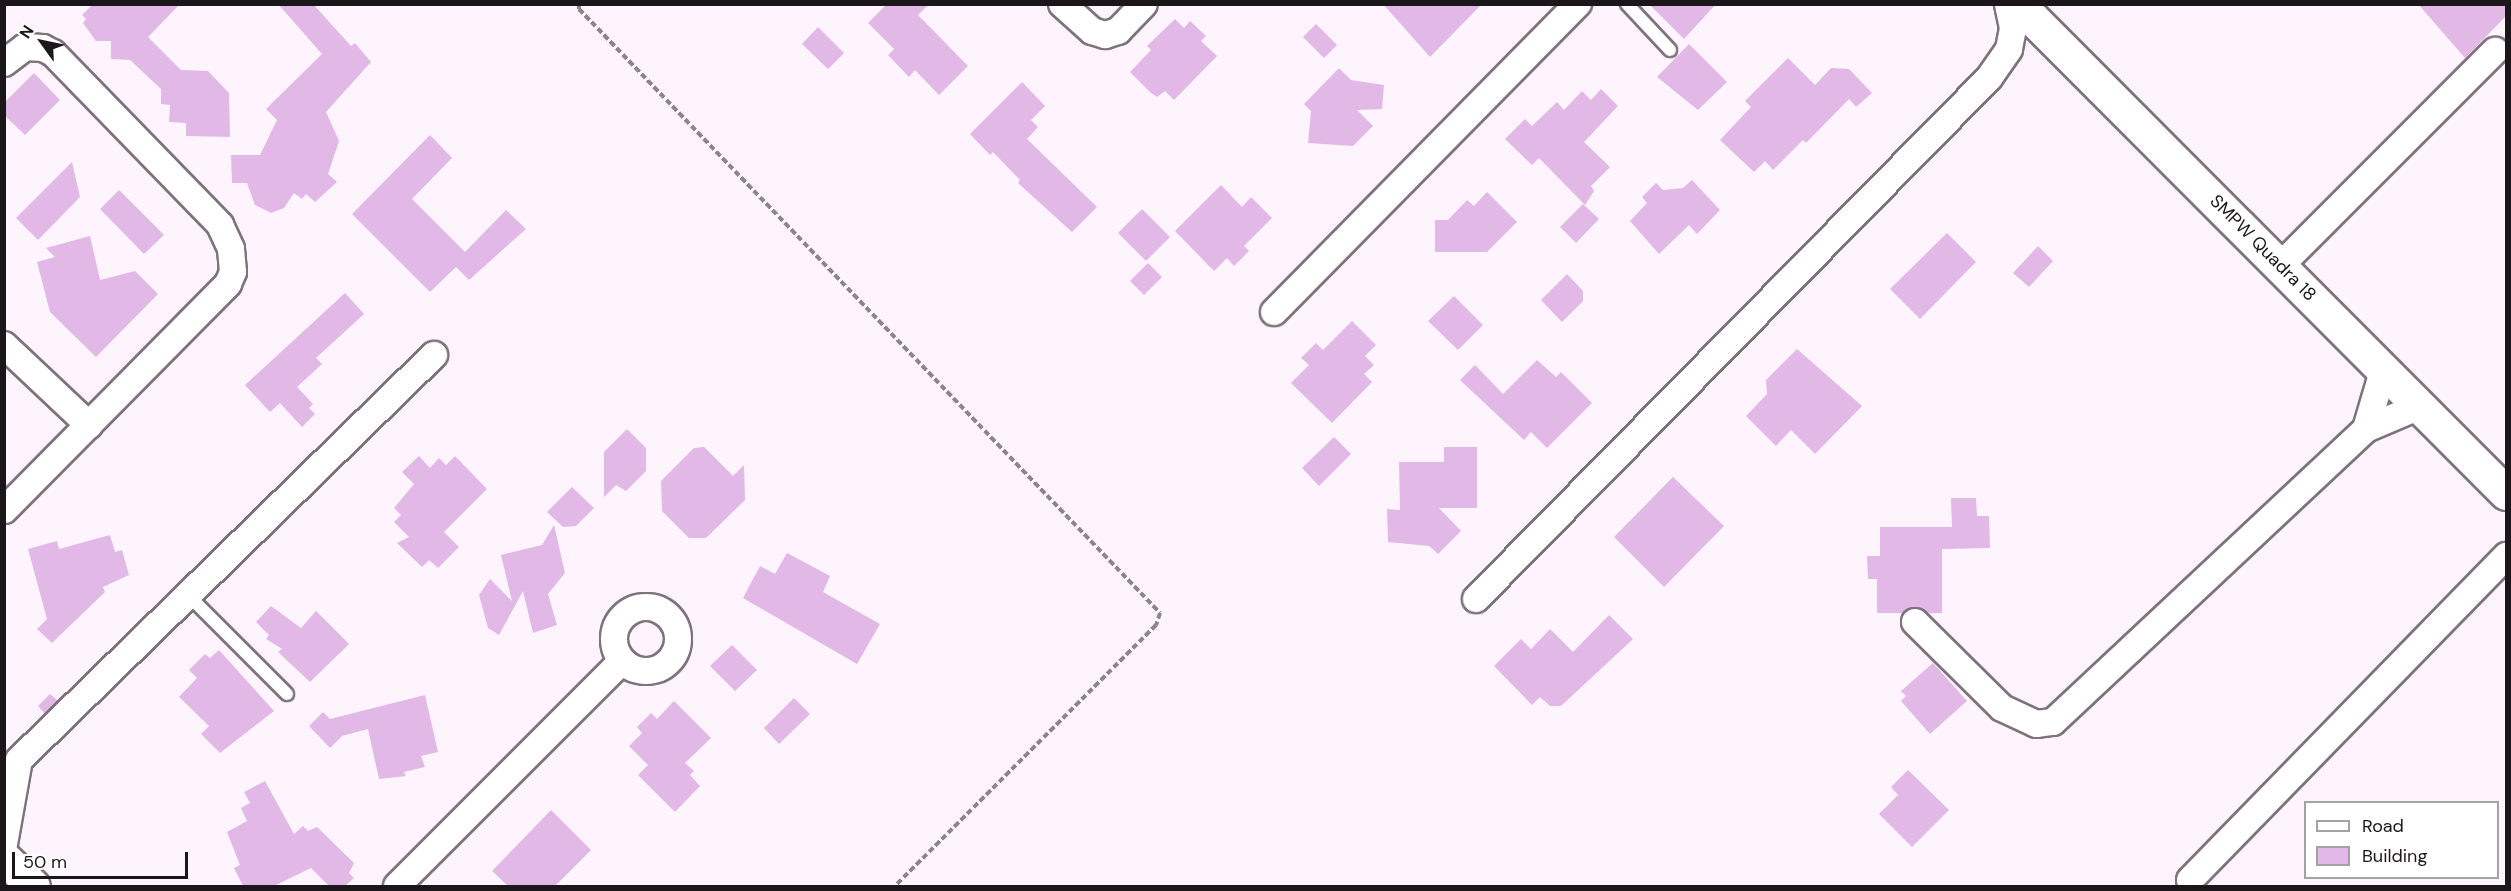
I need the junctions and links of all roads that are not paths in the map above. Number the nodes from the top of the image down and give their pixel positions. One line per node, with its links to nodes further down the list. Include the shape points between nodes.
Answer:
1 (1062, 4): 2 (street, via 1092,32 1105,35 1118,31)
2 (1144, 4)
3 (1578, 4): 11 (street)
4 (1627, 4): 7 (lane)
5 (2008, 4): 22 (street, via 2013,28 2008,50 1989,78)
6 (2018, 4): 10 (street, SMPW Quadra 18)
7 (1670, 50)
8 (2495, 51): 10 (street)
9 (4, 63): 16 (street, via 25,47 53,53 220,225 231,249 233,272 228,284)
10 (2281, 266): 14 (street, SMPW Quadra 18)
11 (1274, 312)
12 (4, 345): 16 (street)
13 (434, 355): 21 (street)
14 (2384, 369): 15 (street, SMPW Quadra 18); 17 (street)
15 (2420, 406): 17 (street); 18 (street, SMPW Quadra 18)
16 (89, 425): 19 (street)
17 (2366, 429): 23 (street, via 2053,722 2036,724 2002,708)
18 (2506, 493)
19 (4, 510)
20 (2506, 556): 28 (street)
21 (188, 595): 25 (lane); 26 (street)
22 (1476, 598)
23 (1915, 622)
24 (622, 662): 29 (street)
25 (287, 694)
26 (12, 761): 27 (street)
27 (12, 864)
28 (2190, 880)
29 (397, 886)

